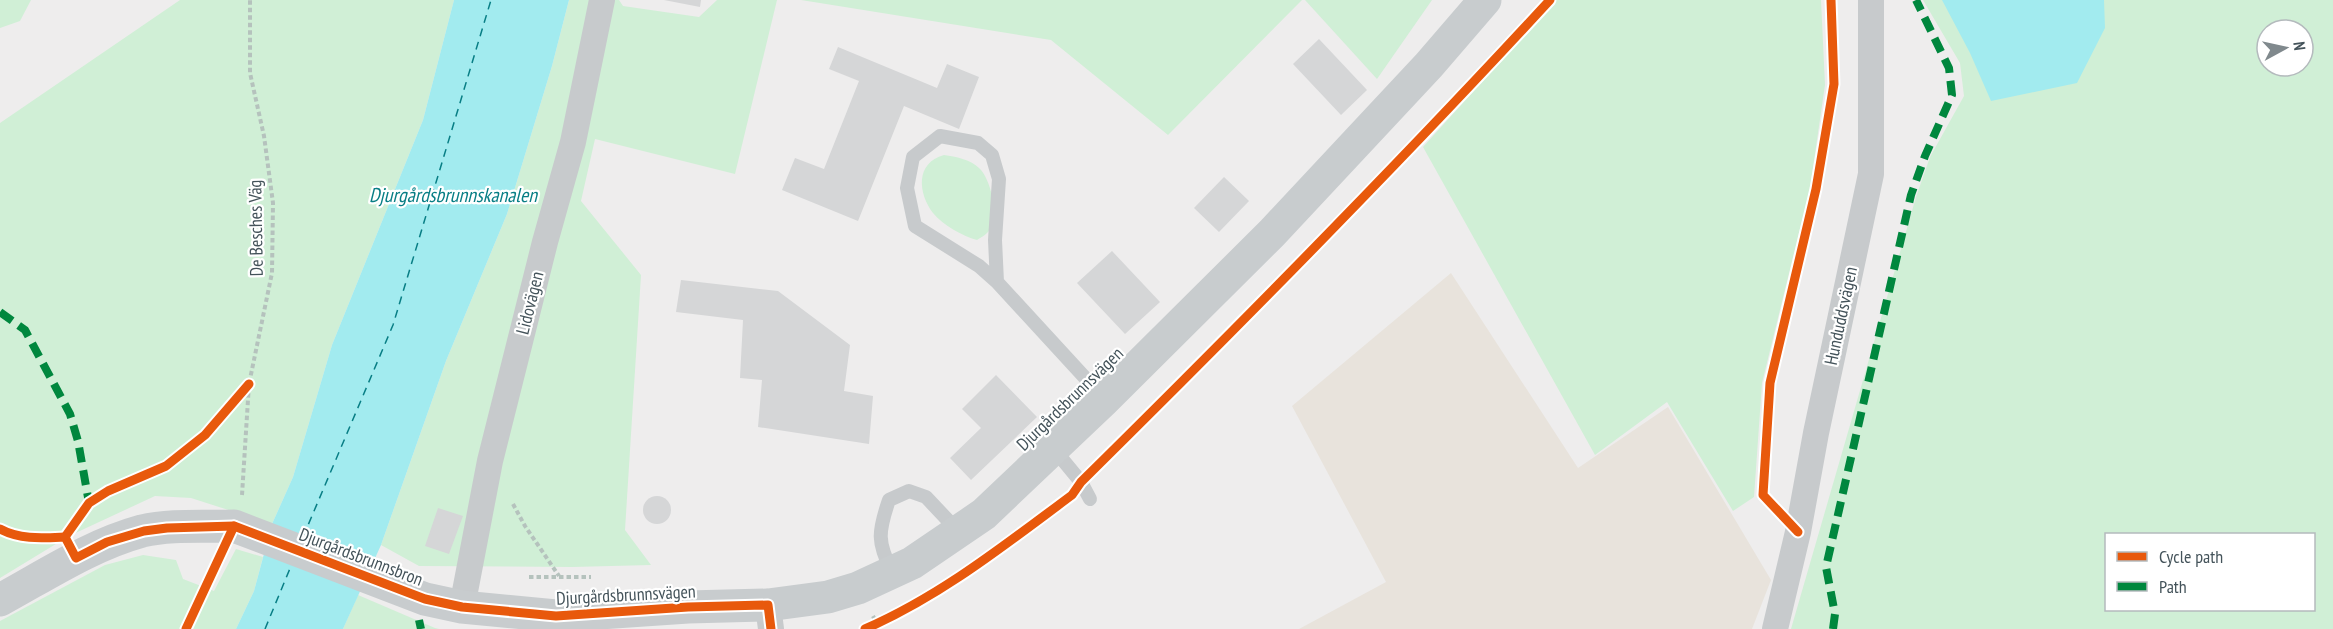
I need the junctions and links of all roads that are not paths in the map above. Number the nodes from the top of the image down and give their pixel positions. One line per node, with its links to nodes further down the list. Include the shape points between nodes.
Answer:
1 (602, 0): 11 (street, Lidovägen, via 573,142 490,461)
2 (1485, 0): 5 (street, Djurgårdsbrunnsvägen, via 1430,65 1272,233)
3 (1871, 0): 14 (street, Hunduddsvägen, via 1871,174)
4 (997, 282): 4 (lane, via 999,179 992,155 978,143 940,136 913,157 907,188 915,226 979,266); 5 (lane)
5 (1103, 401): 6 (street, Djurgårdsbrunnsvägen)
6 (1053, 448): 7 (lane); 8 (street, Djurgårdsbrunnsvägen, via 984,514)
7 (1090, 499)
8 (958, 531): 9 (street, Djurgårdsbrunnsvägen); 9 (lane, via 926,497 909,491 889,500 879,541)
9 (892, 572): 12 (street, Djurgårdsbrunnsvägen, via 858,588)
10 (0, 600): 11 (street, Djurgårdsbrunnsbron, via 108,542 144,531 242,529 415,595)
11 (462, 607): 13 (street, Djurgårdsbrunnsvägen)
12 (770, 617): 13 (street, Djurgårdsbrunnsvägen, via 688,607)
13 (554, 623)
14 (1775, 629)

